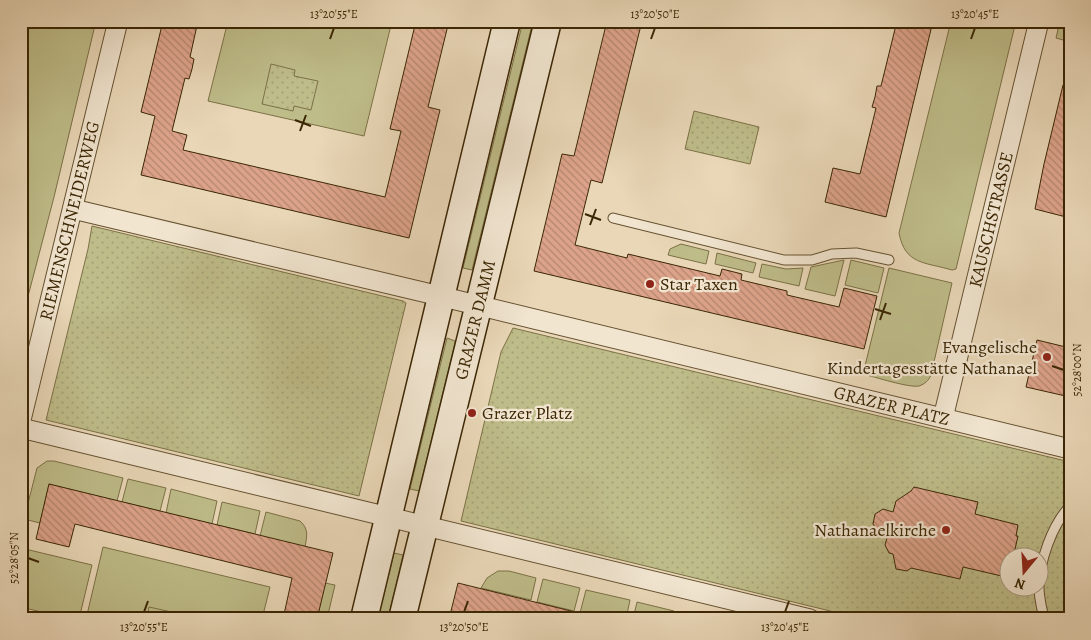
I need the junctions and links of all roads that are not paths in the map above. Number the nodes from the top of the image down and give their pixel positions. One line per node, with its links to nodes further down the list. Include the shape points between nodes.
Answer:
1 (118, 21): 5 (street, RIEMENSCHNEIDERWEG)
2 (507, 21): 8 (main road)
3 (548, 21): 9 (main road, GRAZER DAMM)
4 (1039, 21): 10 (street, KAUSCHSTRASSE)
5 (73, 209): 8 (street, GRAZER PLATZ); 11 (street, RIEMENSCHNEIDERWEG)
6 (613, 218): 7 (lane, via 784,260 812,260 832,254 856,253)
7 (889, 260)
8 (442, 297): 9 (street, GRAZER PLATZ); 15 (main road)
9 (478, 306): 10 (street, GRAZER PLATZ); 16 (main road, GRAZER DAMM)
10 (943, 418): 13 (street, GRAZER PLATZ)
11 (21, 420)
12 (21, 428): 15 (street)
13 (1070, 449)
14 (1070, 506): 20 (lane, via 1060,516 1050,536 1044,559 1039,588)
15 (388, 516): 16 (street); 17 (main road)
16 (425, 525): 18 (main road, GRAZER DAMM); 19 (street)
17 (364, 619)
18 (402, 619)
19 (810, 619)
20 (1044, 619)

